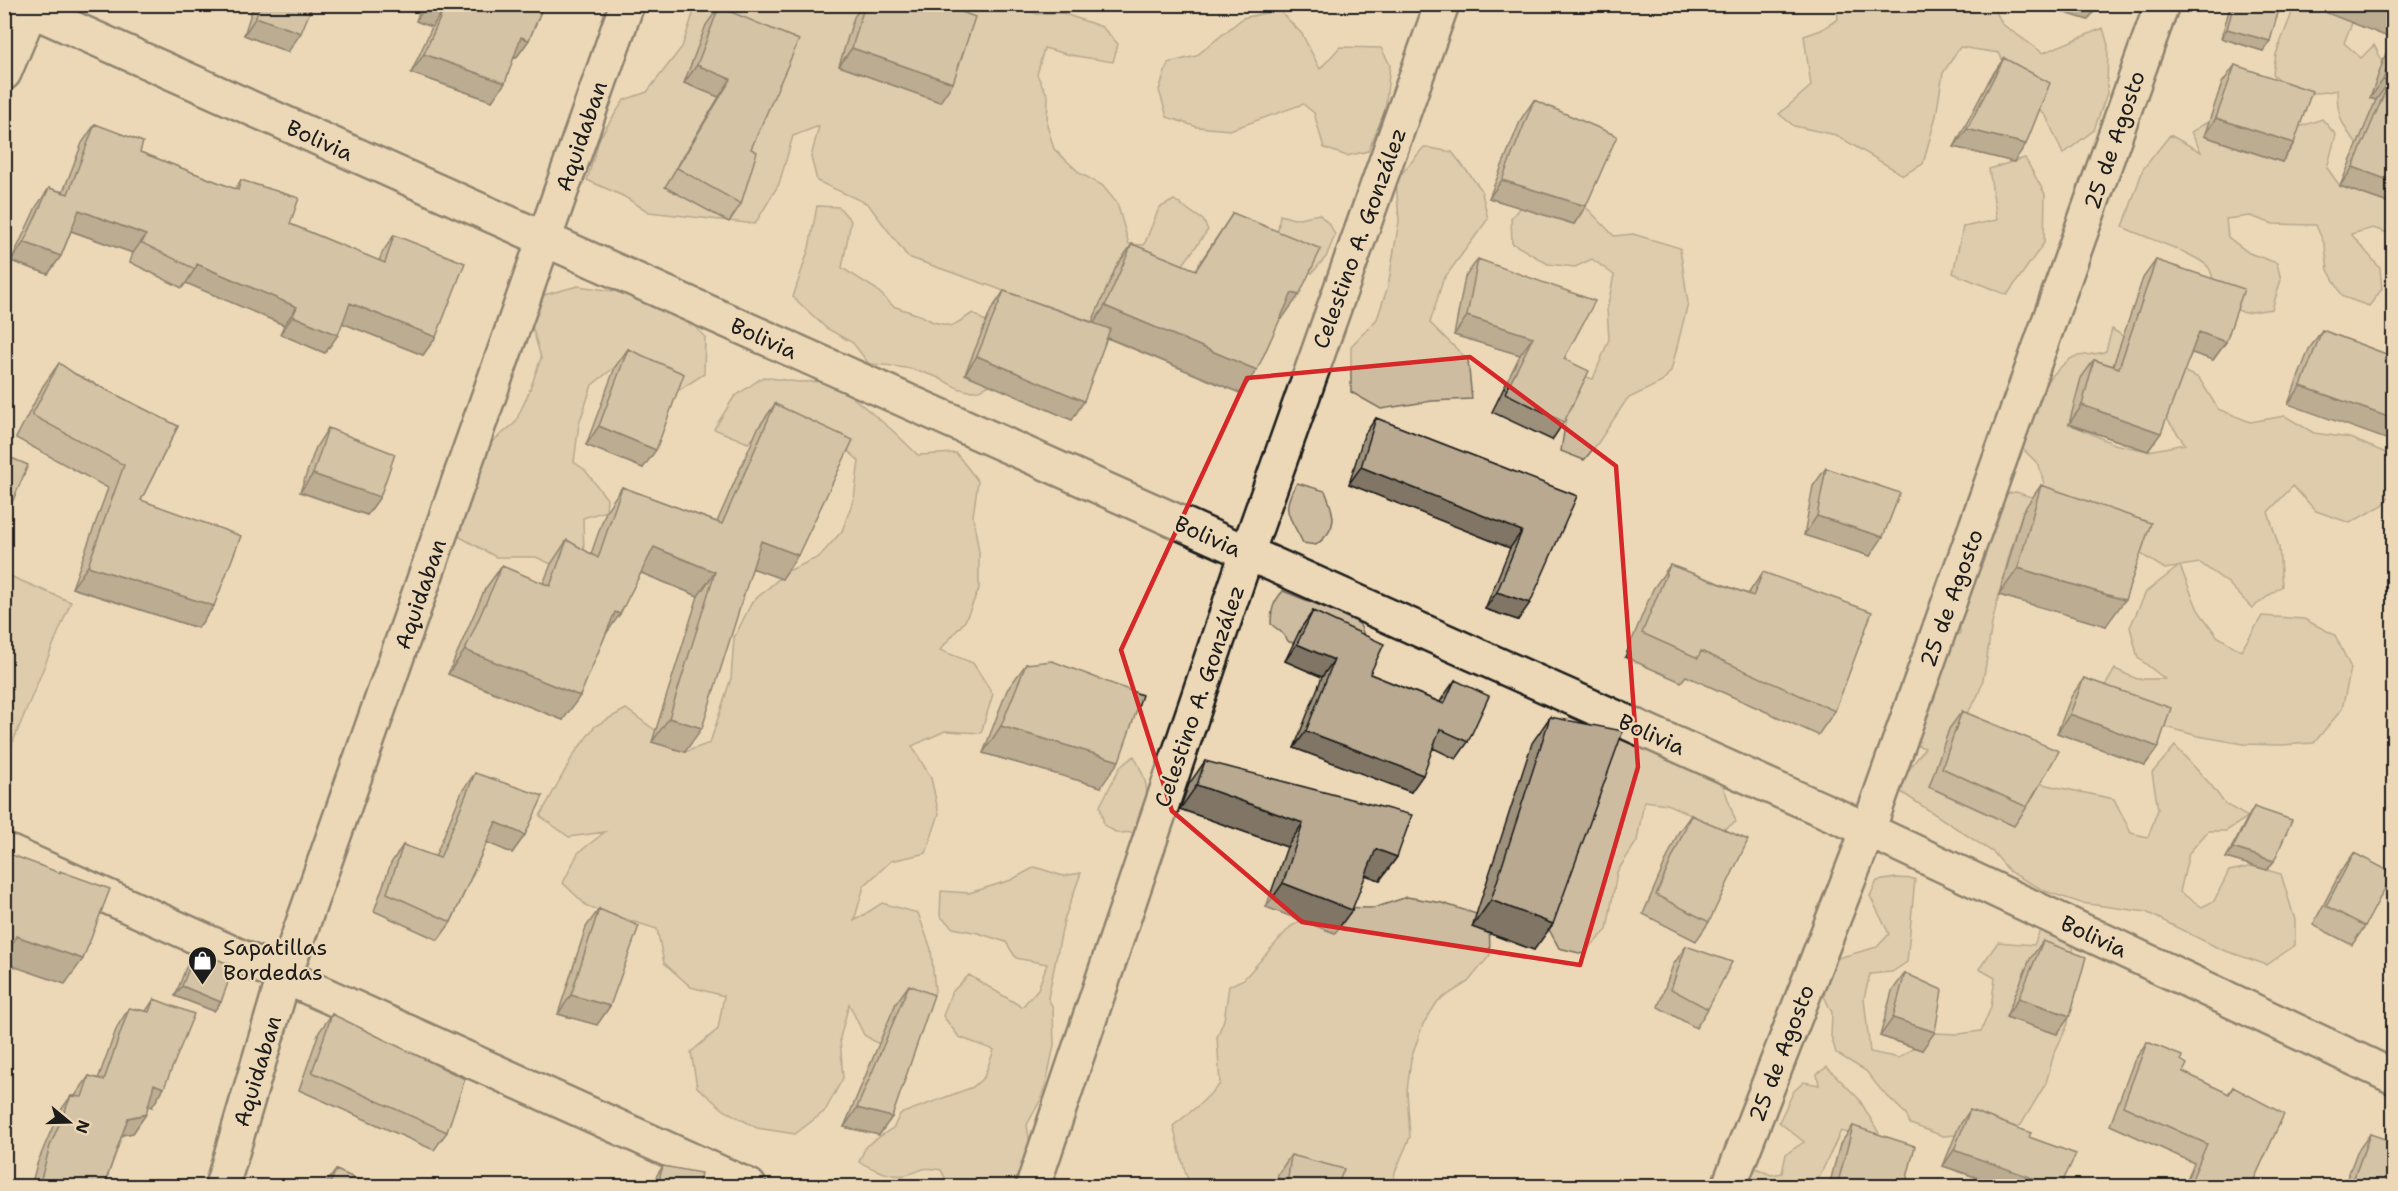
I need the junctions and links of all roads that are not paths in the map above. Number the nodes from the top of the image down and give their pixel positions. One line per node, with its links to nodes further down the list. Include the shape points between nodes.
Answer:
1 (627, 4): 6 (street, Aquidaban)
2 (1442, 4): 7 (street, Celestino A. González)
3 (2162, 4): 8 (street, 25 de Agosto)
4 (24, 8): 5 (street); 6 (street, Bolivia)
5 (4, 73)
6 (545, 241): 7 (street, Bolivia); 10 (street, Aquidaban)
7 (1247, 553): 8 (street, Bolivia); 14 (street, Celestino A. González)
8 (1868, 830): 11 (street, Bolivia); 15 (street, 25 de Agosto)
9 (4, 850): 10 (street)
10 (284, 977): 12 (street, Aquidaban); 13 (street)
11 (2394, 1077)
12 (222, 1186)
13 (749, 1186)
14 (1033, 1186)
15 (1729, 1186)

